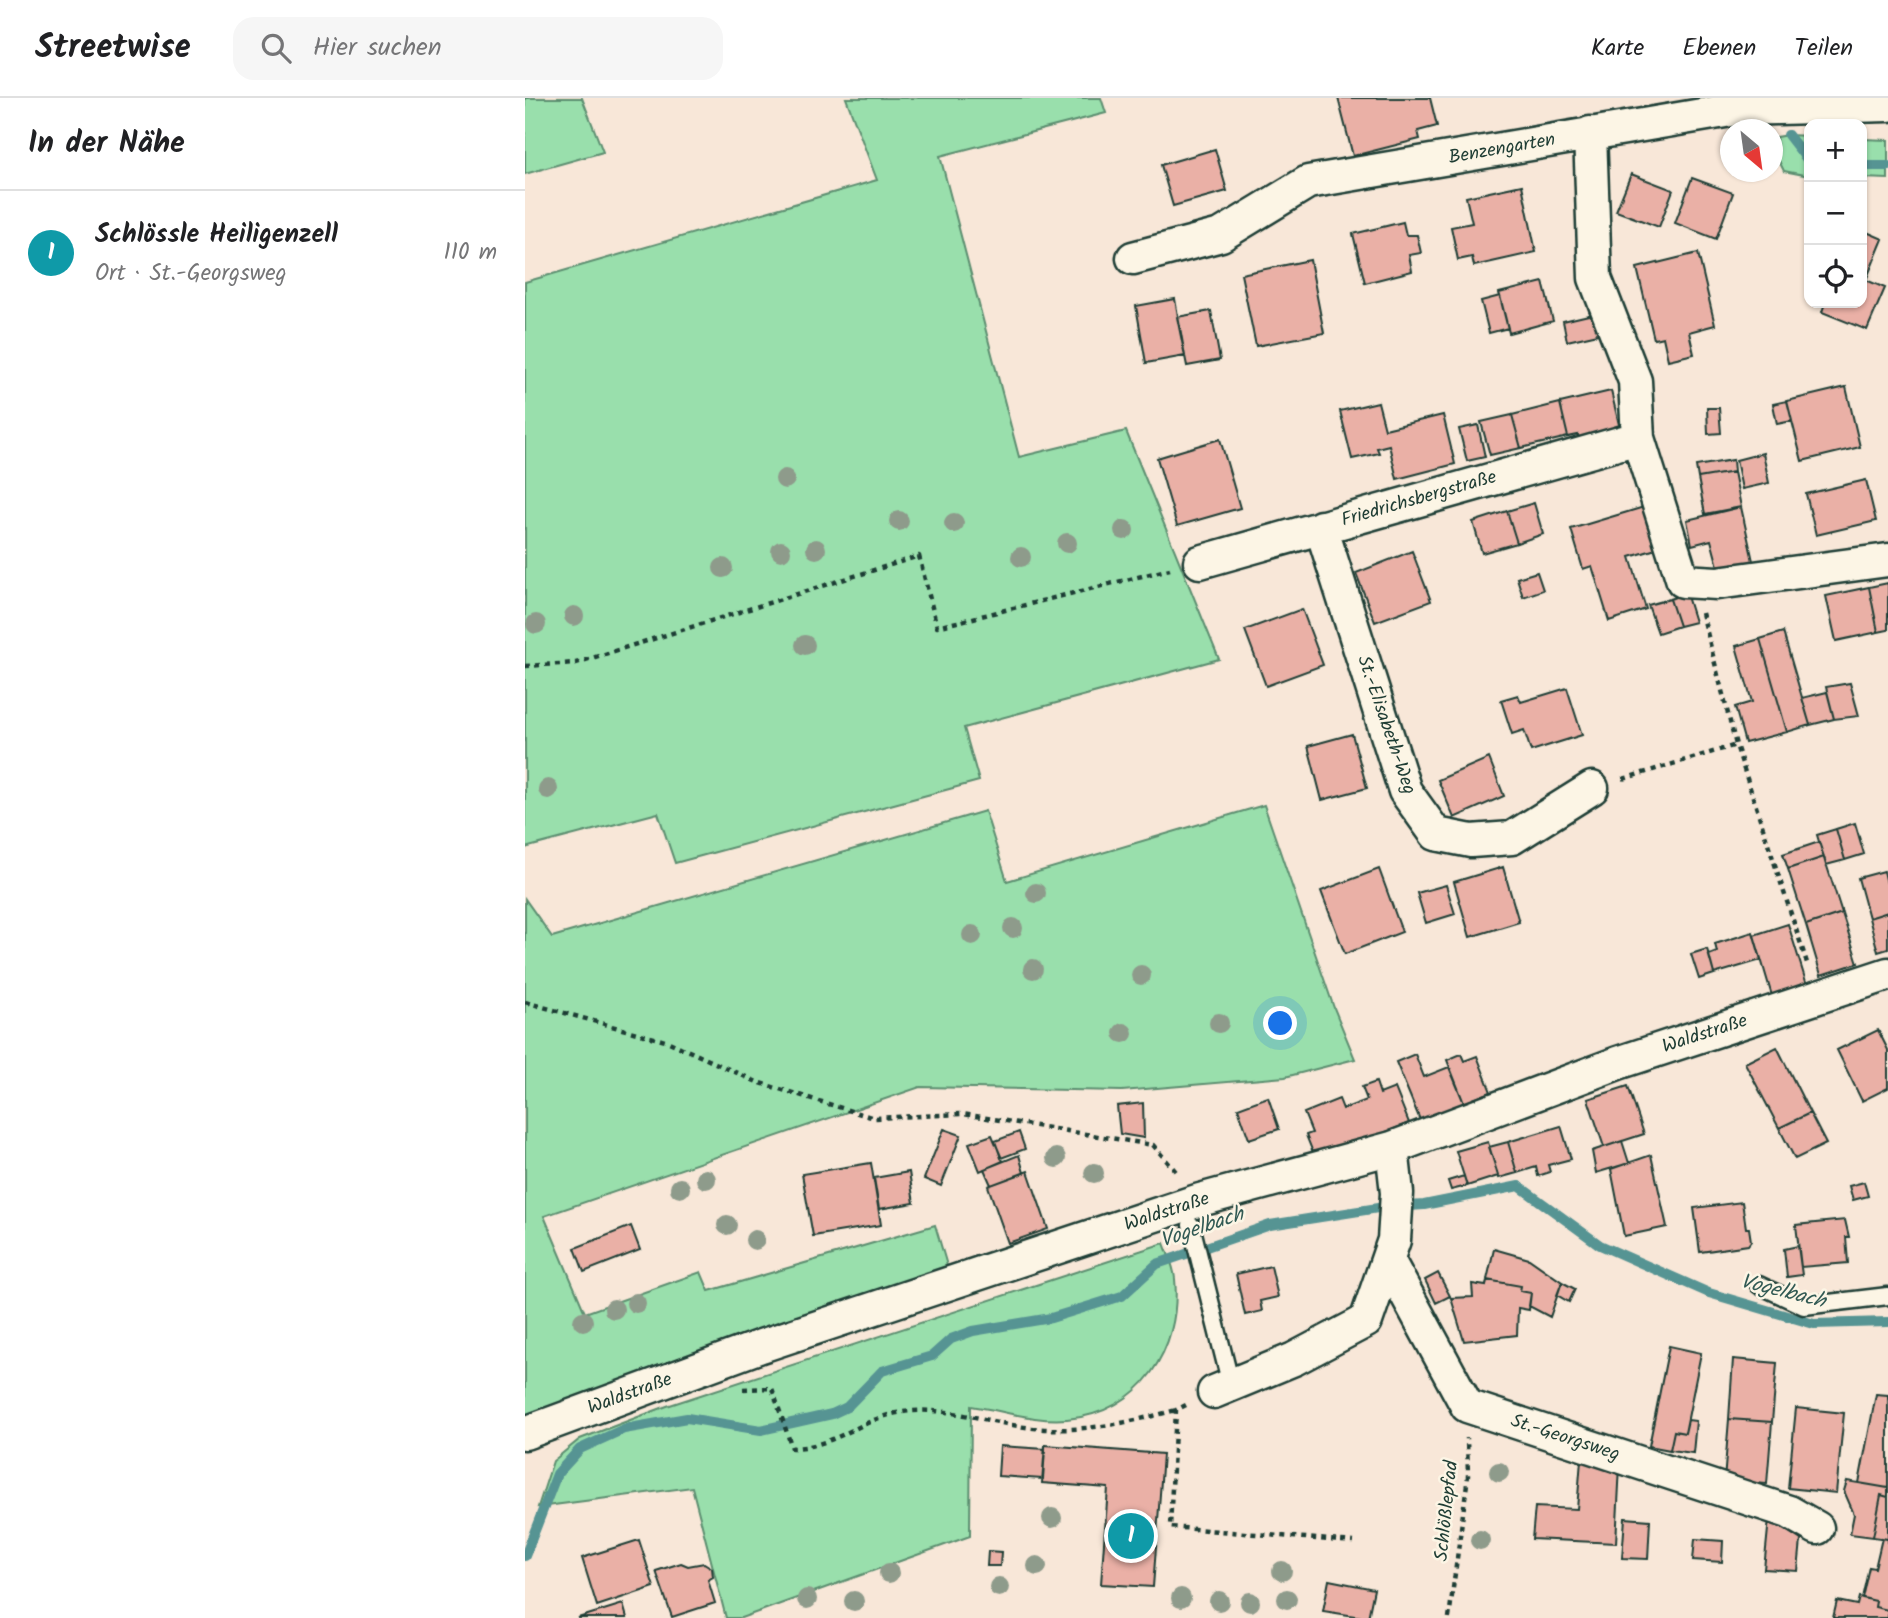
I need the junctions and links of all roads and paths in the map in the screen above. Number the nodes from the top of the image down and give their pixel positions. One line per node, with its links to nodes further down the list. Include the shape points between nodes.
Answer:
1 (1888, 105): 2 (street, Benzengarten, via 1737,108)
2 (1590, 133): 3 (street, Benzengarten, via 1308,182 1221,235); 4 (street, via 1595,278 1635,381)
3 (1133, 258)
4 (1638, 438): 5 (street, Friedrichsbergstraße); 8 (street)
5 (1321, 527): 7 (street, Friedrichsbergstraße); 11 (street, St.-Elisabeth-Weg, via 1405,791 1436,834 1471,841 1512,838)
6 (1888, 560): 8 (street, via 1717,583)
7 (1200, 562): 9 (path, via 937,627 919,556 576,663)
8 (1683, 581): 10 (path, via 1702,612)
9 (525, 666)
10 (1736, 745): 11 (path); 13 (path)
11 (1592, 788)
12 (1888, 974): 13 (street, Waldstraße)
13 (1818, 997): 16 (street, Waldstraße, via 1618,1063)
14 (525, 1002): 15 (path, via 669,1042 757,1082 874,1118 964,1114)
15 (1153, 1145)
16 (1392, 1148): 18 (street, via 1397,1193); 25 (street, Waldstraße, via 1199,1200 761,1346)
17 (1192, 1230): 21 (lane)
18 (1391, 1250): 21 (street, via 1366,1321 1294,1359); 23 (street)
19 (1759, 1285): 20 (lane, via 1804,1306)
20 (1888, 1296)
21 (1222, 1388): 24 (path)
22 (748, 1389): 24 (path, via 772,1388 792,1448 810,1447 897,1413 959,1412 1019,1426 1052,1428 1110,1426)
23 (1467, 1406): 26 (street, St.-Georgsweg, via 1789,1511); 28 (path, Schlößlepfad, via 1468,1476)
24 (1175, 1410): 27 (path, via 1170,1527)
25 (526, 1432)
26 (1817, 1528)
27 (1354, 1542)
28 (1449, 1618)

